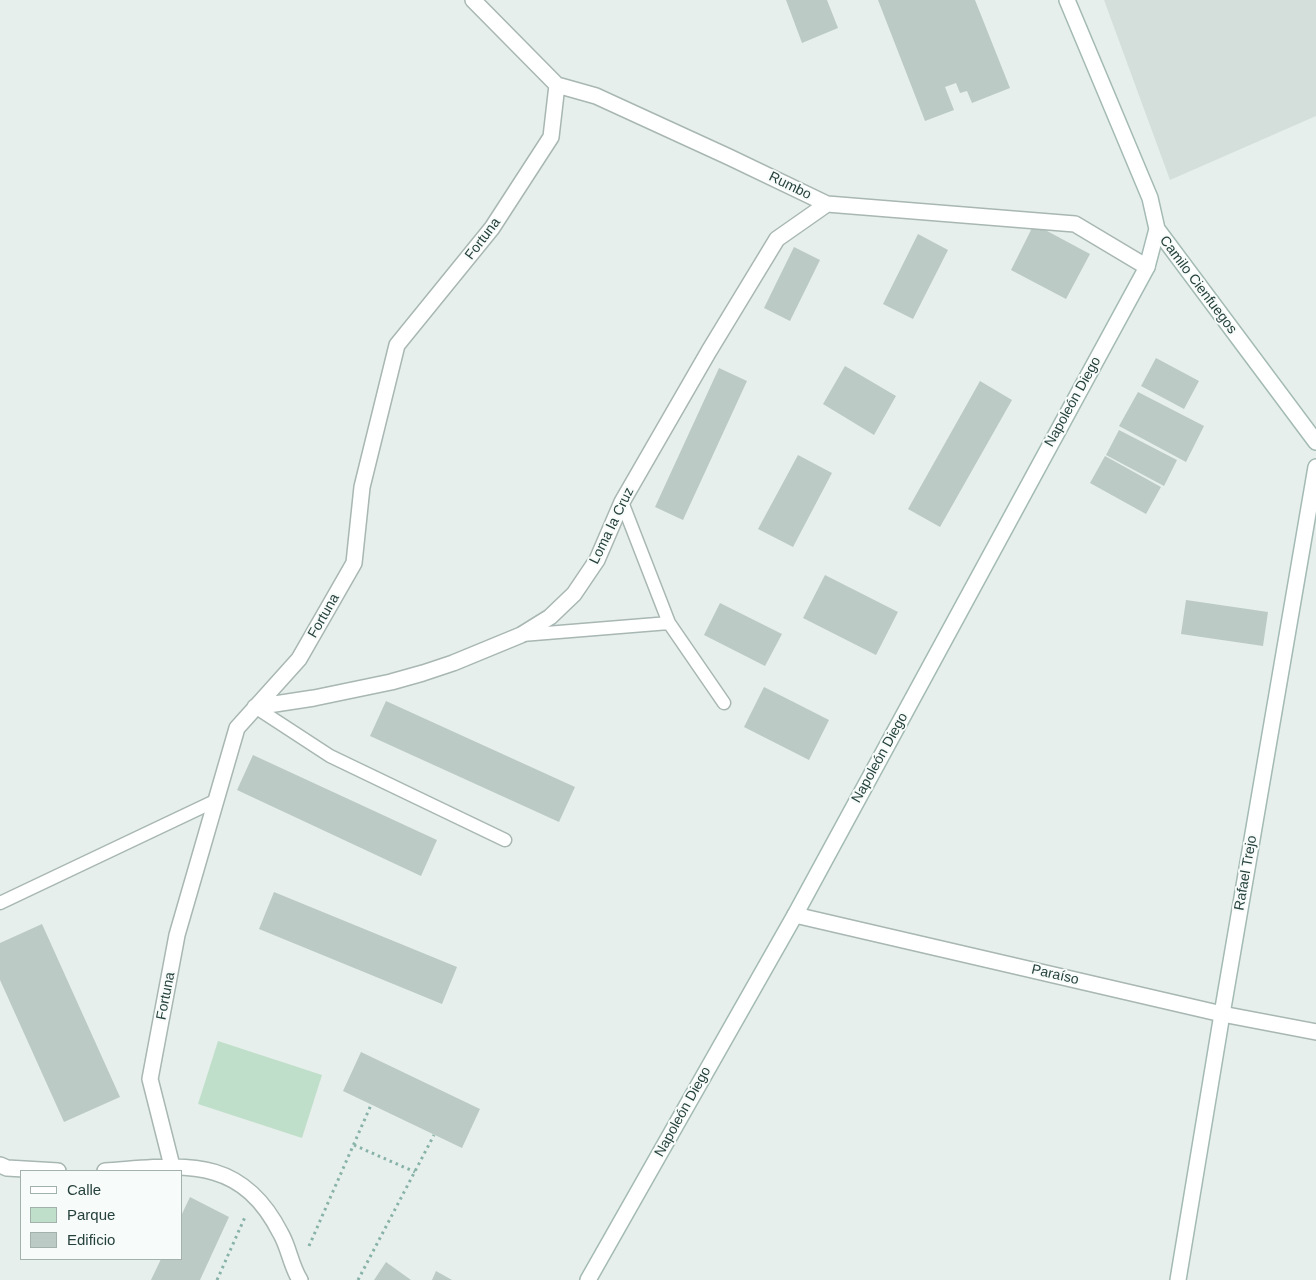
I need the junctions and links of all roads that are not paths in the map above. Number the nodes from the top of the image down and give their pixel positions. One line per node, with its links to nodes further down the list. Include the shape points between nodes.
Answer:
1 (473, 0): 3 (street, Rumbo)
2 (1067, 0): 5 (street, Camilo Cienfuegos, via 1150,198)
3 (557, 85): 4 (street, Rumbo, via 596,96); 13 (street, Fortuna, via 550,137 492,228 397,345 362,487 354,563 299,659)
4 (827, 204): 6 (street, Rumbo, via 1076,224); 9 (street, Loma la Cruz, via 777,239)
5 (1157, 229): 6 (street, Napoleón Diego); 7 (street, Camilo Cienfuegos)
6 (1147, 267): 17 (street, Napoleón Diego)
7 (1316, 442)
8 (1316, 467): 18 (street, Rafael Trejo)
9 (622, 502): 10 (lane); 11 (street, Loma la Cruz, via 597,560 574,594 550,617)
10 (669, 623): 11 (lane); 12 (lane)
11 (521, 635): 13 (street, Loma la Cruz, via 453,663 391,682)
12 (724, 703)
13 (256, 707): 14 (street, Fortuna, via 237,728); 15 (lane, via 330,756)
14 (217, 800): 16 (lane); 21 (street, Fortuna, via 178,935 150,1079)
15 (505, 840)
16 (0, 903)
17 (795, 915): 18 (street, Paraíso); 25 (street, Napoleón Diego)
18 (1222, 1014): 19 (street, Paraíso); 26 (street, Rafael Trejo)
19 (1316, 1032)
20 (0, 1165): 22 (street)
21 (172, 1166): 23 (street); 24 (street, via 202,1168 236,1180 259,1198 282,1234)
22 (41, 1170)
23 (118, 1170)
24 (298, 1277)
25 (588, 1280)
26 (1178, 1280)

